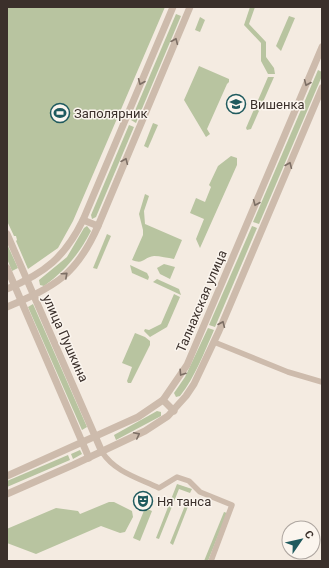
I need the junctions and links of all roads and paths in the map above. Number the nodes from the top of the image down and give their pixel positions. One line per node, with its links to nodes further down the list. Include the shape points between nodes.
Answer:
1 (173, 7): 6 (street, one-way to 6)
2 (190, 7): 7 (street, one-way to 2)
3 (322, 47): 4 (street, Талнахская улица)
4 (319, 60): 18 (street, Талнахская улица, one-way to 18, via 187,365)
5 (322, 88): 16 (street, Талнахская улица, one-way to 5)
6 (83, 220): 7 (street); 10 (street, via 55,262)
7 (98, 226): 13 (street, one-way to 7, via 53,285 76,264)
8 (7, 234): 10 (street, улица Пушкина)
9 (7, 268): 11 (street, улица Пушкина)
10 (27, 281): 11 (street); 13 (street, улица Пушкина)
11 (15, 286): 12 (street); 14 (street, улица Пушкина)
12 (7, 289)
13 (34, 295): 14 (street); 20 (street, улица Пушкина)
14 (21, 301): 15 (street); 21 (street, улица Пушкина)
15 (7, 307)
16 (214, 342): 17 (street, via 288,372); 19 (street, Талнахская улица, via 194,384)
17 (322, 382)
18 (162, 400): 19 (street); 20 (street, Талнахская улица, via 138,417)
19 (174, 411): 22 (street, Талнахская улица, one-way to 19, via 145,431)
20 (96, 437): 21 (street, Талнахская улица); 22 (street, улица Пушкина)
21 (83, 443): 23 (street, улица Пушкина); 24 (street, Талнахская улица)
22 (102, 452): 23 (street, Талнахская улица); 26 (street, via 122,472 158,488 177,477 189,481 200,492 232,505)
23 (89, 458): 25 (street, Талнахская улица)
24 (7, 476)
25 (7, 494)
26 (211, 561)

